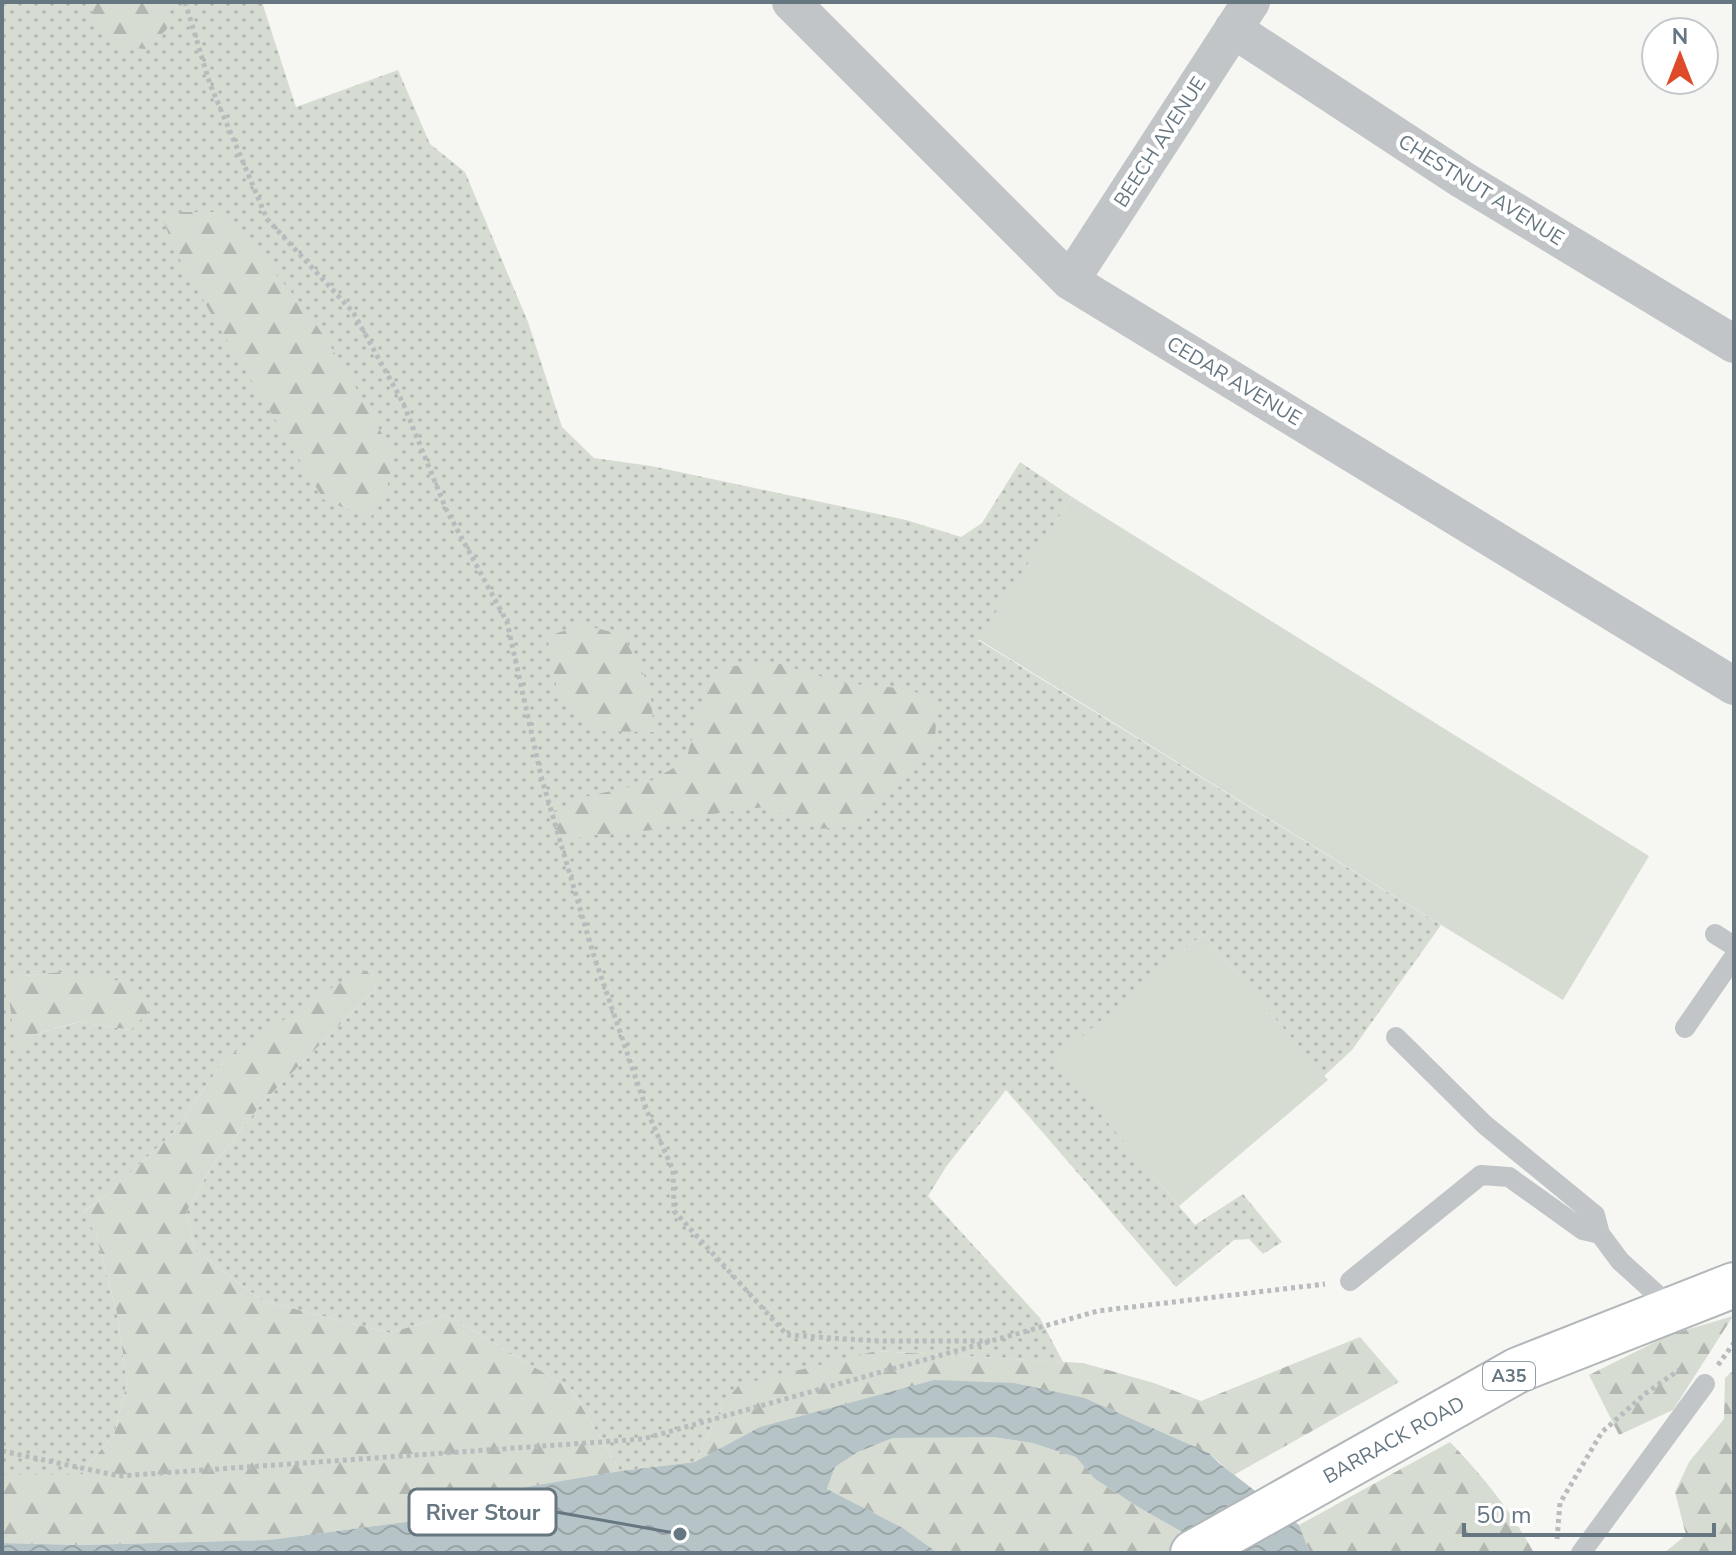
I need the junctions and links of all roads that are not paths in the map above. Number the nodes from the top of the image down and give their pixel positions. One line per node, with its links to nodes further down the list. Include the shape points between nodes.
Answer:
1 (791, 2): 3 (street, CEDAR AVENUE)
2 (1242, 15): 3 (street, BEECH AVENUE); 4 (street, CHESTNUT AVENUE, via 1463,180)
3 (1070, 281): 5 (street, CEDAR AVENUE)
4 (1734, 344)
5 (1734, 686)
6 (1715, 934): 7 (lane)
7 (1734, 946)
8 (1734, 957): 9 (lane)
9 (1685, 1028)
10 (1396, 1037): 11 (lane, via 1485,1125 1595,1215)
11 (1600, 1234): 12 (lane, via 1583,1230 1509,1177 1481,1175); 14 (lane, via 1620,1261)
12 (1350, 1281)
13 (1734, 1285): 14 (main road, BARRACK ROAD / A35)
14 (1673, 1309): 17 (main road, BARRACK ROAD / A35, via 1518,1370)
15 (1705, 1384): 16 (lane)
16 (1571, 1549)
17 (1193, 1553)

